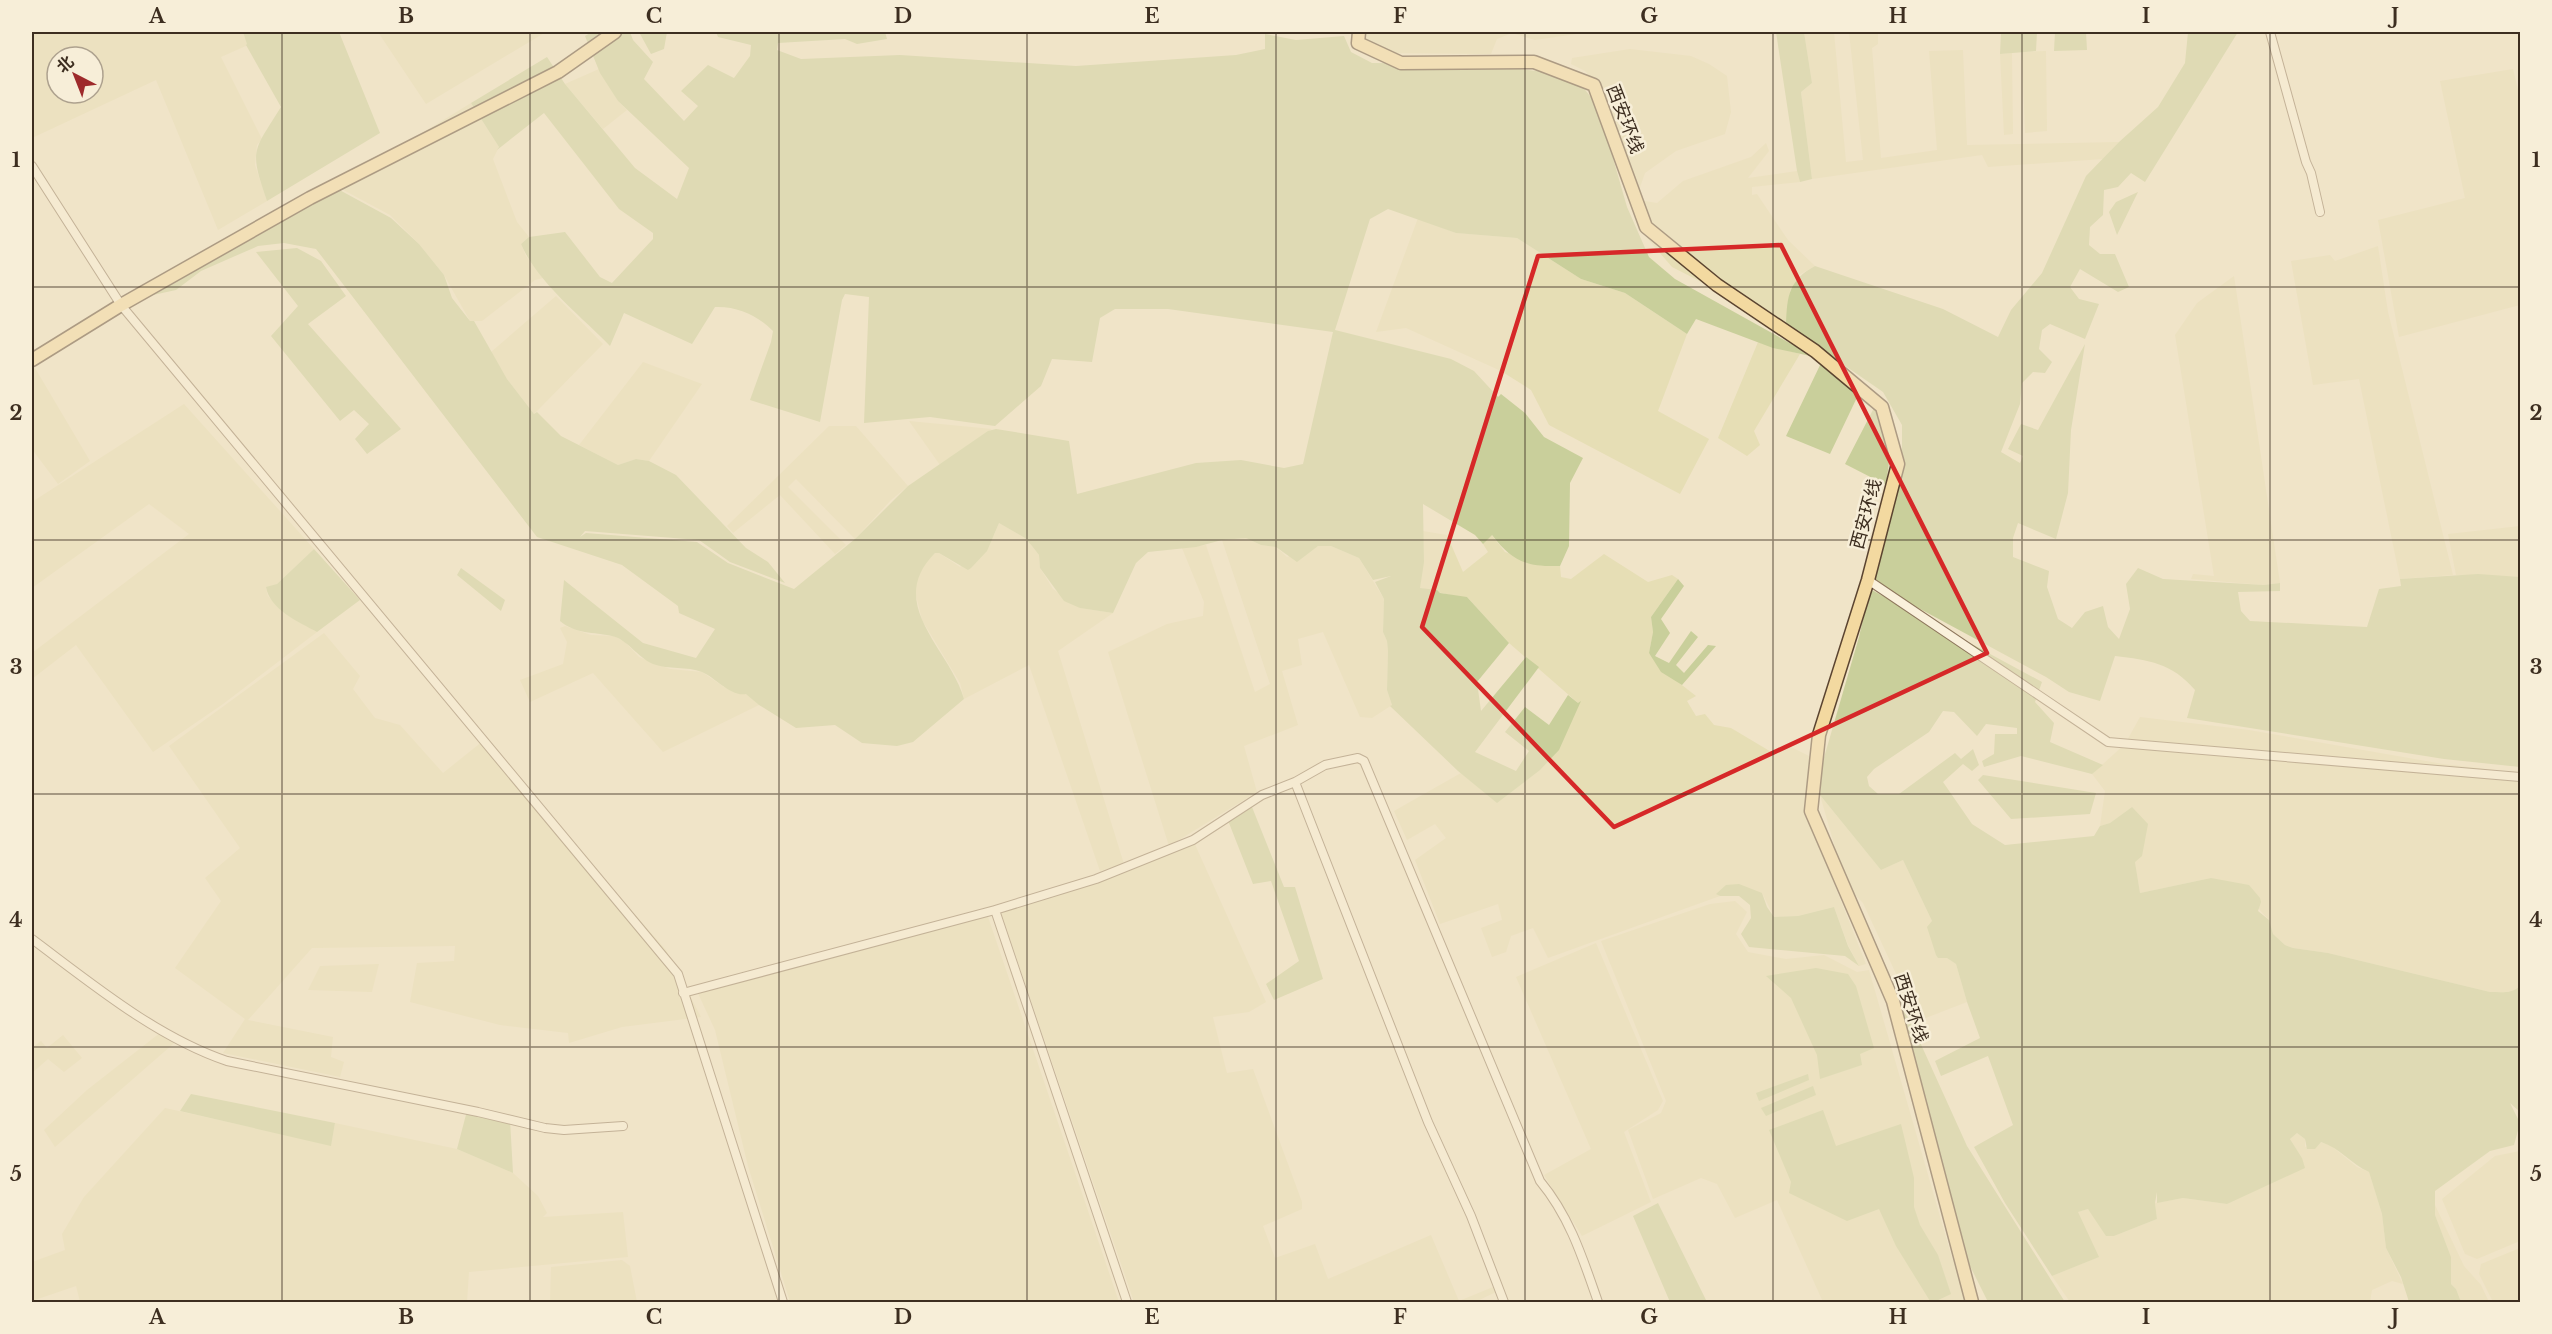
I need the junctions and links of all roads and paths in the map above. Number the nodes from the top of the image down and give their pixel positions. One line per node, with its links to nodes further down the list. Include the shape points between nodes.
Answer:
1 (615, 32): 6 (main road, via 558,72 310,198)
2 (1359, 32): 8 (main road, 西安环线, via 1358,43 1401,63 1534,62 1594,85 1646,227 1717,285 1815,351 1882,407 1898,464)
3 (2270, 32): 5 (street)
4 (32, 166): 6 (street)
5 (2320, 212)
6 (121, 304): 7 (main road); 13 (street, via 678,974)
7 (32, 360)
8 (1868, 580): 9 (street, via 2108,742); 19 (main road, 西安环线, via 1819,735 1811,811 1893,1001)
9 (2520, 777)
10 (1294, 782): 11 (street, via 1263,795 1193,840 1096,879); 17 (street, via 1428,1122 1471,1216); 18 (street, via 1325,765 1358,758 1364,761 1540,1181 1575,1236)
11 (995, 910): 13 (street); 16 (street)
12 (32, 939): 14 (street, via 111,998 200,1052 227,1061 545,1128)
13 (683, 993): 15 (street)
14 (623, 1126)
15 (783, 1302)
16 (1127, 1302)
17 (1504, 1302)
18 (1598, 1302)
19 (1972, 1302)

